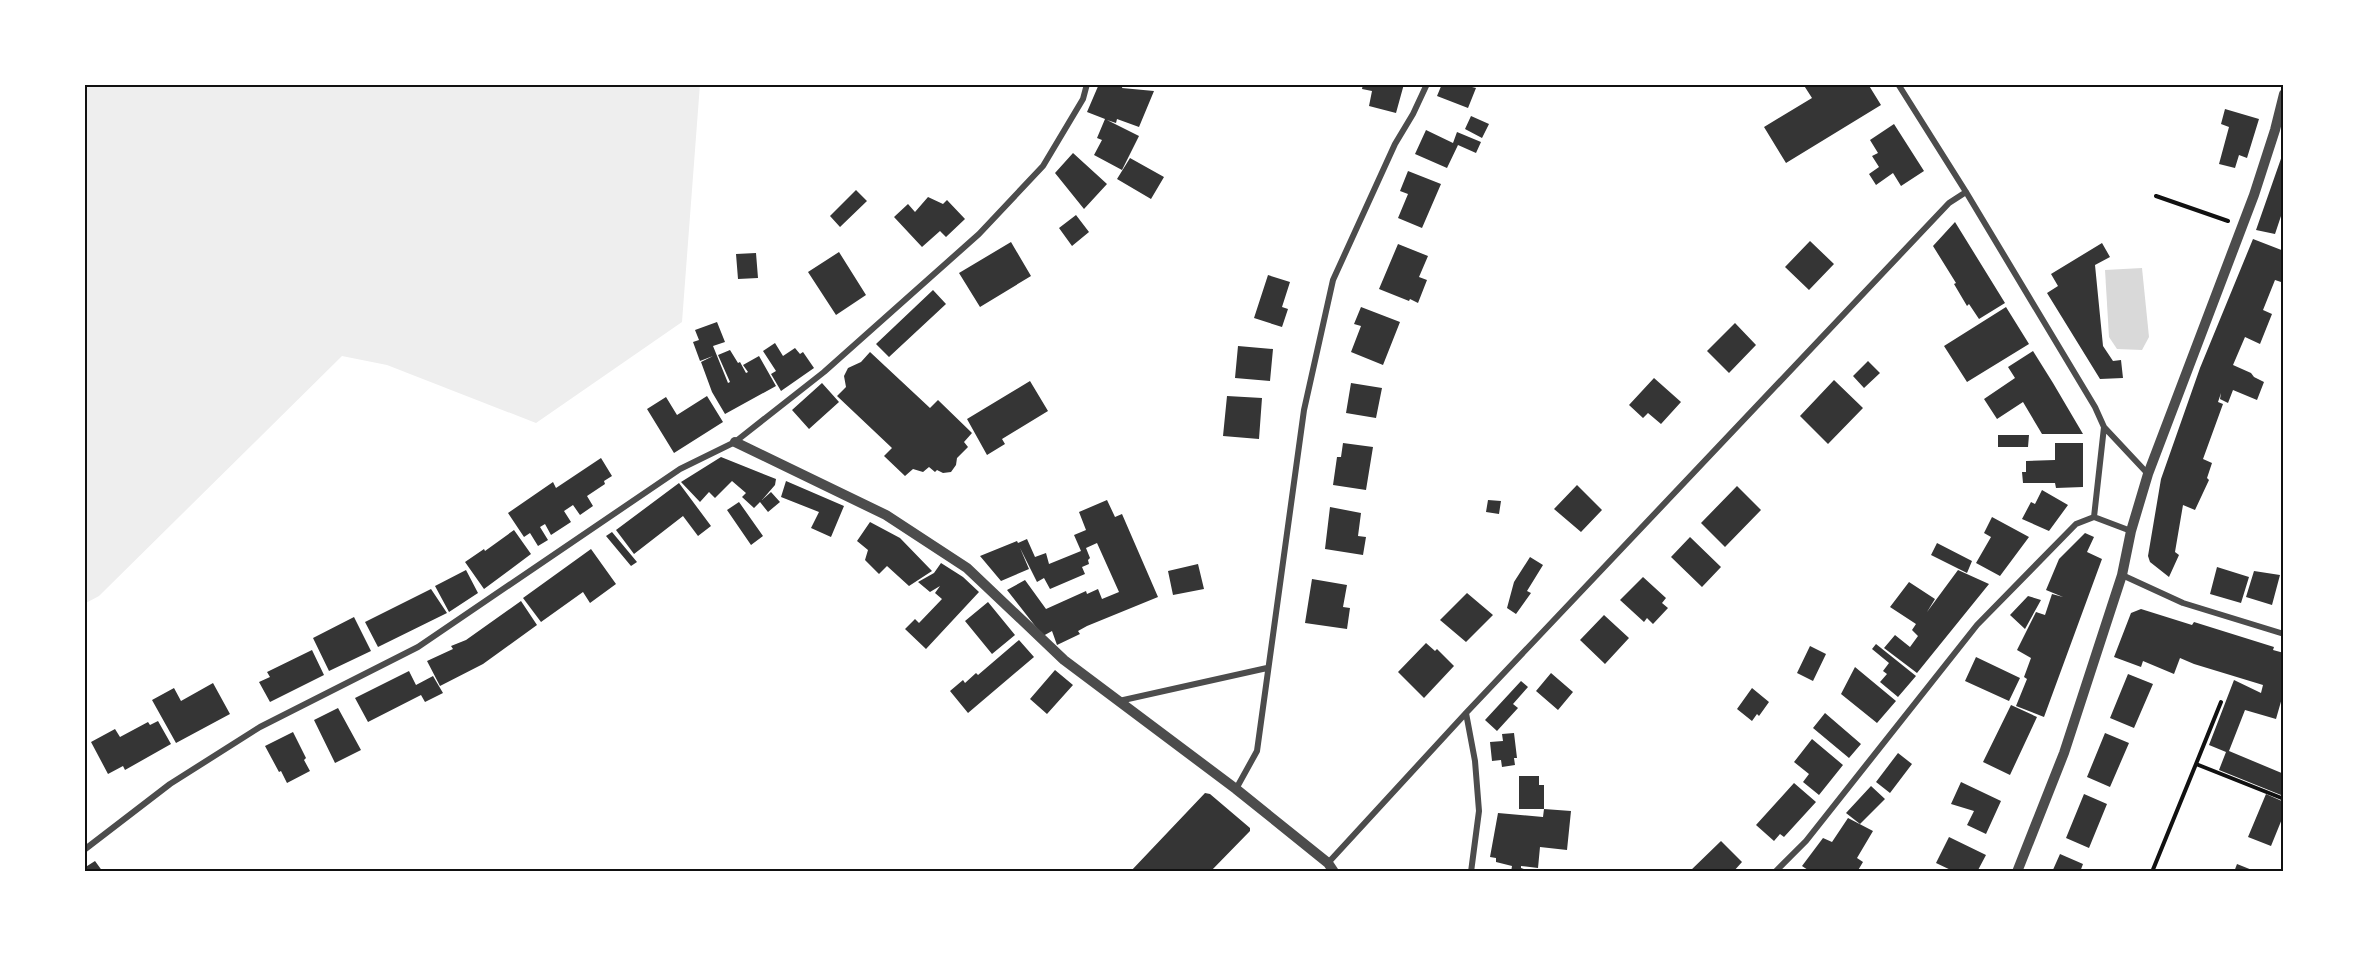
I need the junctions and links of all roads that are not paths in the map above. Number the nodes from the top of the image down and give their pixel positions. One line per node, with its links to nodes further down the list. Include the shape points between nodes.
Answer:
1 (1087, 84): 7 (street, via 1083,99 1043,166 979,234 824,372)
2 (1427, 84): 13 (street, via 1333,280 1304,410)
3 (1898, 84): 5 (street)
4 (2284, 94): 8 (street, via 2243,226)
5 (1966, 192): 6 (street); 15 (street, via 1949,204)
6 (2104, 427): 8 (street); 9 (street)
7 (735, 442): 14 (street, via 886,515 967,568 1064,660); 17 (street, via 680,469 418,647 260,727 170,784)
8 (2148, 474): 10 (street)
9 (2094, 518): 10 (street); 20 (street, via 2076,524 1977,625 1806,841)
10 (2131, 531): 11 (street)
11 (2122, 575): 12 (street, via 2183,603); 21 (street, via 2064,753)
12 (2284, 634)
13 (1267, 668): 14 (street); 16 (street, via 1257,751)
14 (1119, 701): 16 (street)
15 (1466, 713): 18 (street); 19 (street, via 1479,812)
16 (1236, 789): 18 (street)
17 (84, 850)
18 (1331, 868)
19 (1471, 872)
20 (1775, 872)
21 (2017, 872)

